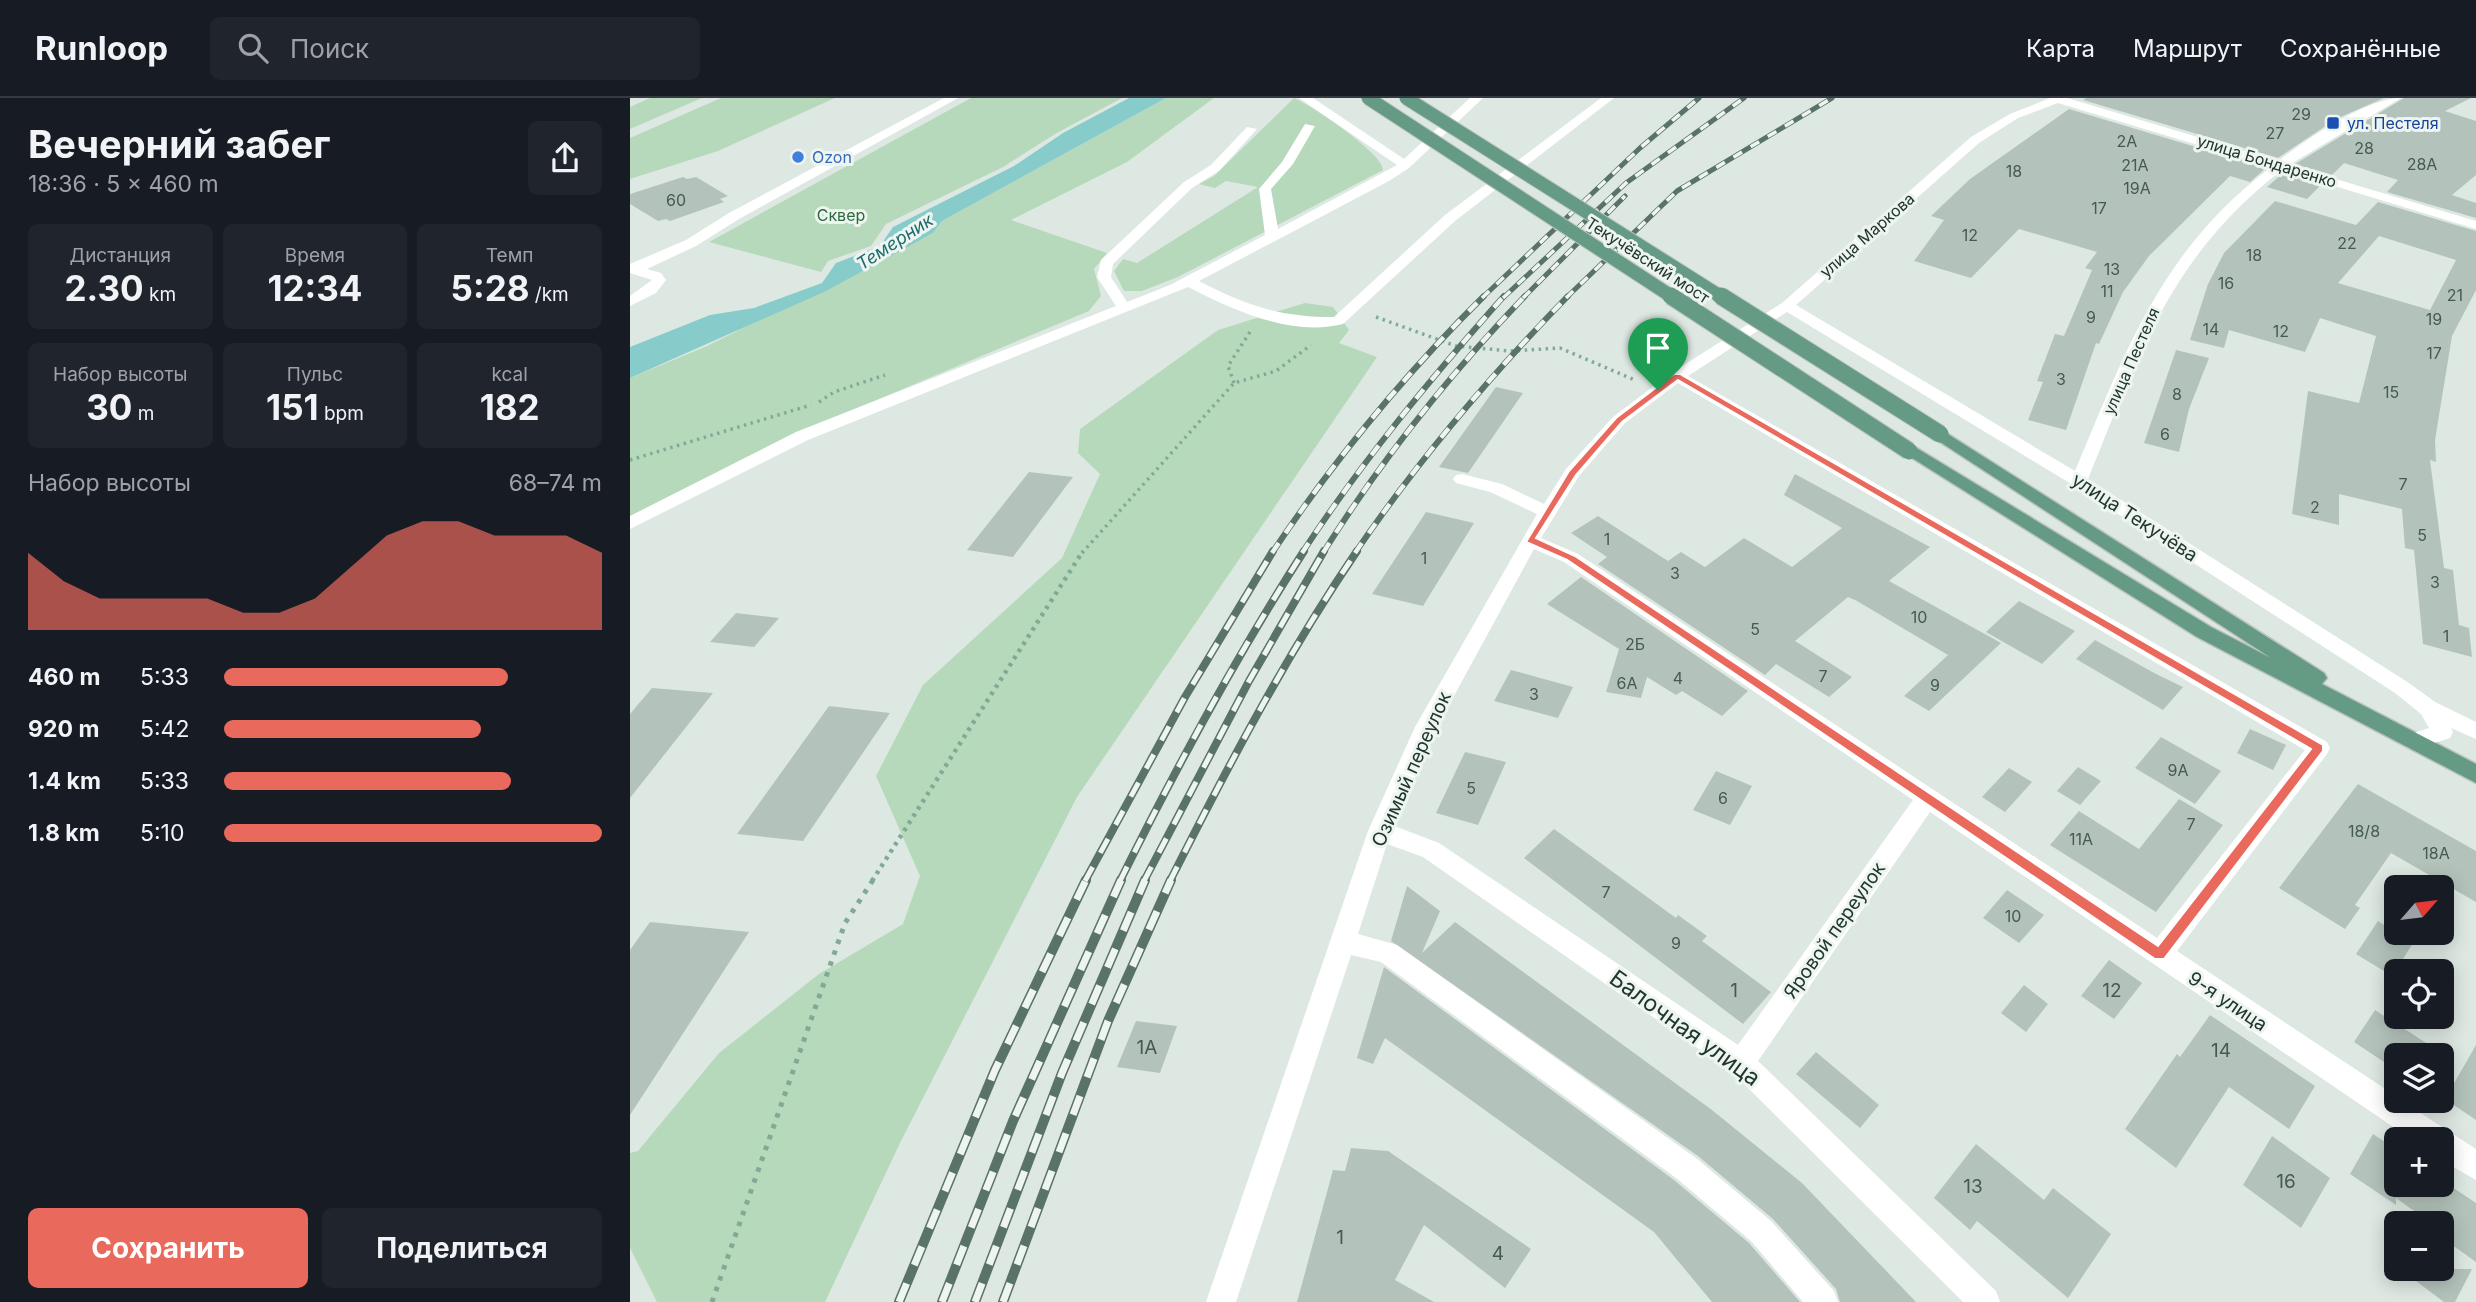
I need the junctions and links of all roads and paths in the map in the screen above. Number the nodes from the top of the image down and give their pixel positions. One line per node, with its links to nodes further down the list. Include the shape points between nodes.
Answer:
1 (952, 98): 15 (street, via 691,243)
2 (1305, 98): 11 (street)
3 (1368, 98): 35 (main road, Текучёвский мост, bridge, via 1909,451 2204,632)
4 (1406, 98): 35 (main road, Текучёвский мост, bridge)
5 (1477, 98): 11 (street)
6 (1608, 98): 20 (street, via 1450,218)
7 (2395, 98): 12 (street, улица Пестеля, via 2329,131)
8 (2059, 99): 12 (street, улица Бондаренко, via 2103,106); 18 (street, улица Маркова, via 2014,116 1975,141)
9 (1309, 126): 14 (street, via 1287,164 1265,189)
10 (1251, 129): 19 (street, via 1215,169 1188,185 1106,262 1104,276)
11 (1405, 165): 14 (street)
12 (2278, 165): 13 (street, улица Бондаренко); 29 (street, улица Пестеля, via 2204,236 2155,305)
13 (2476, 225)
14 (1272, 236): 16 (street)
15 (632, 268): 17 (street, via 659,280)
16 (1188, 281): 19 (street); 21 (street, via 1231,303)
17 (630, 302)
18 (1787, 306): 23 (street, улица Маркова); 29 (street, улица Текучёва)
19 (1124, 308): 31 (street, via 802,436)
20 (1356, 308): 22 (street); 25 (path, via 1456,346 1510,351 1560,348)
21 (1265, 313): 22 (street, via 1292,321); 24 (path, via 1228,366)
22 (1338, 321): 24 (path, via 1285,368 1259,380)
23 (1677, 376): 25 (street, Озимый переулок); 40 (street, via 2319,748)
24 (1234, 383): 45 (path, via 1082,553 845,923)
25 (1658, 390): 30 (street, Озимый переулок, via 1619,420 1573,473)
26 (830, 402): 27 (path)
27 (630, 460)
28 (1462, 479): 30 (street, via 1496,488)
29 (2079, 481): 33 (street, улица Текучёва)
30 (1548, 512): 32 (street, Озимый переулок)
31 (630, 523)
32 (1530, 540): 37 (street, 9-я улица, via 1571,558); 38 (street, Озимый переулок, via 1426,727)
33 (2428, 708): 34 (street, улица Текучёва); 35 (street, via 2442,732)
34 (2476, 731)
35 (2425, 747): 36 (main road)
36 (2476, 774)
37 (1928, 797): 40 (street, 9-я улица); 41 (street, Яровой переулок)
38 (1380, 831): 39 (street, Озимый переулок); 41 (street, Балочная улица, via 1431,850)
39 (1344, 942): 46 (street, Озимый переулок); 47 (street, via 1388,953 1686,1168 1761,1231)
40 (2160, 955): 42 (street, 9-я улица)
41 (1741, 1063): 48 (street, Балочная улица)
42 (2417, 1127)
43 (2454, 1152): 44 (street)
44 (2476, 1166)
45 (712, 1302)
46 (1221, 1302)
47 (1823, 1302)
48 (1985, 1302)

